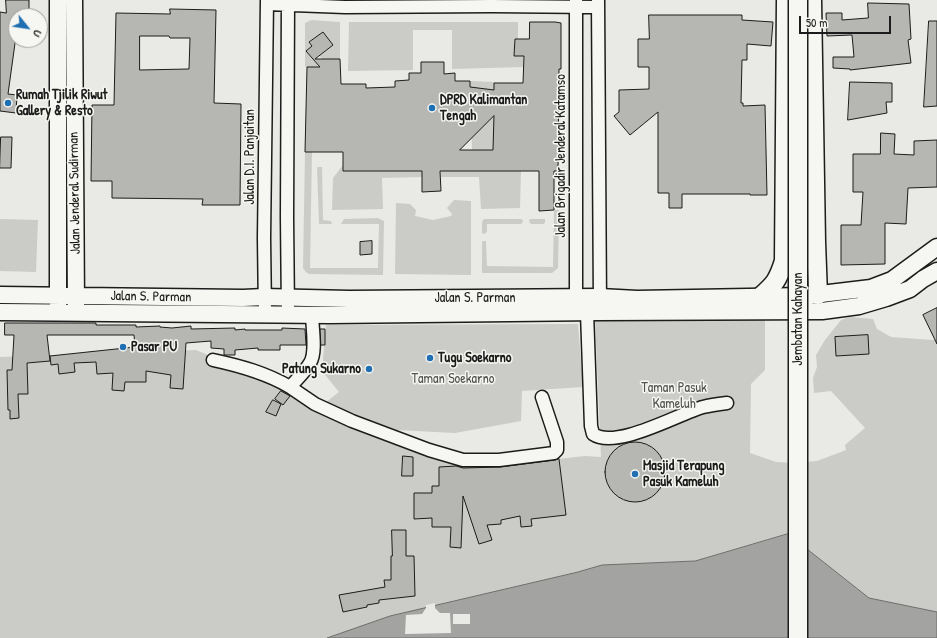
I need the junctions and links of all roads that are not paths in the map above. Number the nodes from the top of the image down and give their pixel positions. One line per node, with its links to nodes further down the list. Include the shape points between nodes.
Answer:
1 (58, 0): 10 (main road, Jalan Jenderal Sudirman)
2 (74, 0): 10 (main road, Jalan Jenderal Sudirman)
3 (786, 0): 11 (highway)
4 (798, 0): 33 (highway, Jembatan Kahayan, bridge)
5 (812, 0): 12 (highway)
6 (267, 2): 7 (street); 19 (street, Jalan D.I. Panjaitan)
7 (288, 3): 8 (street, via 345,7 569,8); 21 (street)
8 (576, 3): 9 (street); 22 (street, Jalan Brigadir Jenderal Katamso)
9 (597, 4): 22 (street)
10 (66, 100): 16 (main road, Jalan Jenderal Sudirman); 17 (main road, Jalan Jenderal Sudirman)
11 (785, 231): 12 (highway, via 792,243 801,247 805,248); 20 (highway, via 784,261 779,275 774,285)
12 (816, 242): 18 (highway)
13 (937, 248): 18 (main road, Jalan S. Parman, via 892,280 871,288)
14 (937, 270): 22 (main road, Jalan S. Parman, via 910,289 886,298 859,306 822,311)
15 (0, 295): 16 (main road, Jalan S. Parman)
16 (58, 295): 17 (main road, Jalan S. Parman); 24 (main road, Jalan Jenderal Sudirman)
17 (76, 295): 19 (main road, Jalan S. Parman); 25 (main road, Jalan Jenderal Sudirman)
18 (818, 295): 20 (main road, Jalan S. Parman)
19 (264, 297): 21 (main road, Jalan S. Parman); 26 (street, Jalan D.I. Panjaitan)
20 (760, 297): 22 (main road, Jalan S. Parman, via 637,299)
21 (287, 298): 22 (main road, Jalan S. Parman); 27 (street)
22 (588, 306): 28 (main road, Jalan S. Parman); 32 (street, via 593,434 604,438 628,435 654,428 703,407)
23 (0, 312): 24 (main road, Jalan S. Parman)
24 (59, 313): 25 (main road, Jalan S. Parman)
25 (76, 313): 26 (main road, Jalan S. Parman)
26 (265, 314): 27 (main road, Jalan S. Parman)
27 (288, 314): 28 (main road, Jalan S. Parman)
28 (312, 314): 30 (street, via 312,358 310,364)
29 (213, 360): 30 (street, via 259,372)
30 (290, 387): 31 (street, via 315,404 352,421 463,460 499,460 554,453 557,450 557,442)
31 (542, 397)
32 (727, 403)
33 (798, 638)

